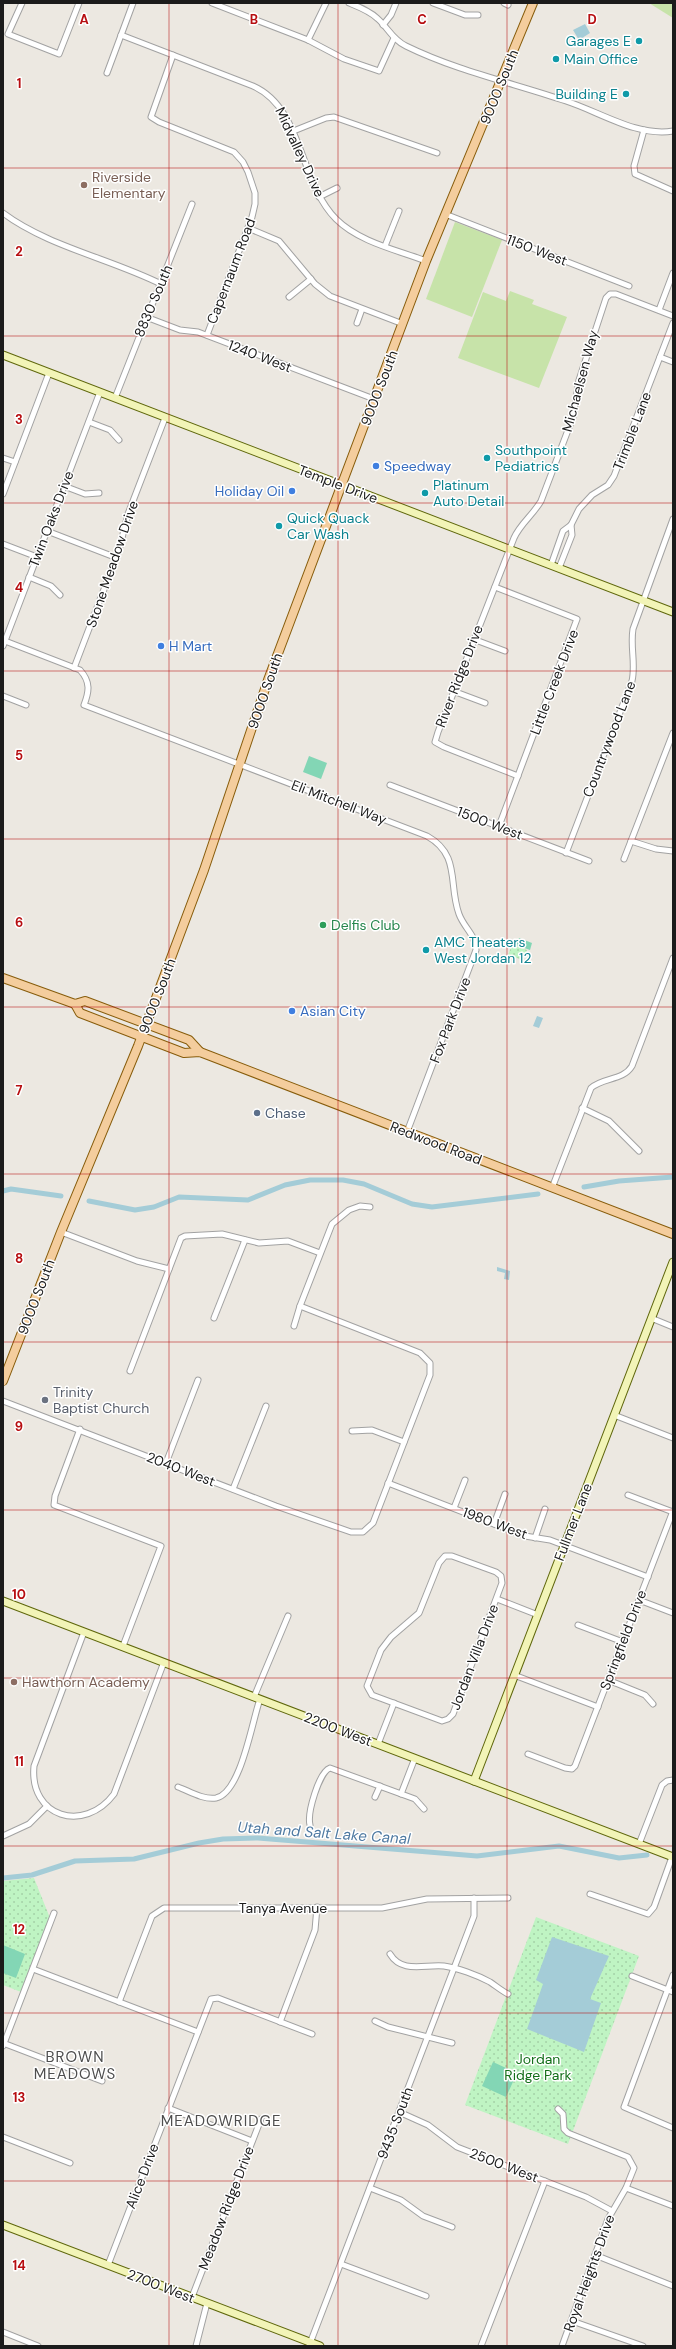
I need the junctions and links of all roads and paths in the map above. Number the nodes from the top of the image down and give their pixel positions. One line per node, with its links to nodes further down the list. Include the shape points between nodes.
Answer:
1 (22, 3): 2 (street, via 8,34 59,54)
2 (79, 3)
3 (134, 3): 12 (street)
4 (212, 3): 14 (street)
5 (326, 3): 14 (street)
6 (349, 3): 11 (street, via 367,11)
7 (396, 3): 11 (street)
8 (432, 3): 10 (street, via 465,15)
9 (533, 3): 17 (main road, 9000 South)
10 (478, 15)
11 (383, 25): 13 (street)
12 (121, 35): 15 (street, Midvalley Drive); 16 (street)
13 (394, 38): 14 (street, via 379,70 344,59); 17 (street, via 405,46)
14 (308, 40)
15 (173, 55): 20 (street, Midvalley Drive, via 263,90 279,105); 29 (street, Capernaum Road, via 151,117 227,148 239,156 255,193 255,204)
16 (107, 73)
17 (502, 82): 18 (street, via 566,101); 28 (main road, 9000 South)
18 (644, 130): 19 (street, via 659,133); 23 (street, via 634,166 635,174)
19 (673, 131)
20 (291, 132): 21 (street, via 334,117); 24 (street, Midvalley Drive)
21 (437, 153)
22 (337, 188): 24 (street)
23 (673, 191)
24 (319, 197): 30 (street, Midvalley Drive, via 346,228)
25 (192, 204): 34 (street, 8830 South)
26 (399, 211): 30 (street)
27 (3, 213): 34 (street, via 29,230 123,266)
28 (446, 214): 31 (main road, 9000 South); 35 (street, 1150 West)
29 (248, 228): 33 (street, via 279,241); 44 (street, Capernaum Road)
30 (385, 246): 31 (street, Midvalley Drive)
31 (426, 261): 43 (main road, 9000 South)
32 (673, 273): 38 (street)
33 (311, 279): 36 (street); 37 (street, via 330,296)
34 (161, 284): 40 (street, 8830 South)
35 (629, 286)
36 (289, 297)
37 (362, 309): 41 (street); 43 (street)
38 (659, 310): 39 (street, Michaelsen Way); 65 (street, Michaelsen Way, via 616,294 610,294 606,298 579,380 573,417 537,507 517,531)
39 (673, 316)
40 (146, 317): 44 (street, 1240 West, via 180,330); 50 (street, 8830 South)
41 (357, 323)
42 (673, 323): 46 (street, Trimble Lane)
43 (403, 324): 51 (main road, 9000 South)
44 (207, 335): 51 (street, 1240 West)
45 (3, 355): 48 (street, Temple Drive)
46 (660, 357): 47 (street); 62 (street, Trimble Lane, via 612,480 586,501)
47 (673, 362)
48 (49, 373): 49 (street, Temple Drive); 56 (street)
49 (100, 392): 50 (street, Temple Drive); 53 (street, Twin Oaks Drive)
50 (115, 398): 52 (street, Temple Drive)
51 (374, 399): 57 (main road, 9000 South)
52 (165, 418): 57 (street, Temple Drive); 67 (street, Stone Meadow Drive, via 128,514)
53 (89, 422): 54 (street, via 110,430); 58 (street, Twin Oaks Drive)
54 (119, 440)
55 (3, 458): 56 (street)
56 (15, 462): 60 (street)
57 (343, 485): 65 (street, Temple Drive); 84 (main road, 9000 South, via 268,680)
58 (64, 486): 59 (street, via 85,494); 63 (street, Twin Oaks Drive)
59 (99, 493)
60 (3, 494)
61 (673, 519): 73 (street, Countrywood Lane)
62 (571, 525): 68 (street, Trimble Lane, via 563,531); 69 (street, Trimble Lane, via 572,535)
63 (47, 531): 66 (street, Twin Oaks Drive); 67 (street)
64 (3, 544): 66 (street)
65 (510, 549): 68 (street, Temple Drive); 71 (street, River Ridge Drive)
66 (37, 556): 70 (street, Twin Oaks Drive)
67 (116, 558): 78 (street, Stone Meadow Drive)
68 (551, 565): 69 (street, Temple Drive)
69 (559, 568): 73 (street, Temple Drive)
70 (29, 577): 72 (street, via 51,586); 76 (street, Twin Oaks Drive)
71 (495, 587): 75 (street, River Ridge Drive); 85 (street, Little Creek Drive, via 577,619)
72 (60, 595)
73 (644, 601): 74 (street, Temple Drive); 91 (street, Countrywood Lane, via 632,636 632,681)
74 (673, 612)
75 (473, 639): 77 (street); 79 (street, River Ridge Drive)
76 (4, 644): 78 (street)
77 (504, 651)
78 (74, 668): 84 (street, Eli Mitchell Way, via 80,670 87,681 89,689 84,706)
79 (453, 691): 81 (street); 85 (street, River Ridge Drive, via 435,742)
80 (3, 697): 82 (street)
81 (485, 703)
82 (26, 705)
83 (673, 733): 89 (street)
84 (240, 765): 88 (street, Eli Mitchell Way); 97 (main road, 9000 South)
85 (518, 776): 87 (street, Little Creek Drive)
86 (390, 785): 87 (street, 1500 West)
87 (499, 826): 91 (street, 1500 West)
88 (437, 842): 101 (street, Fox Park Drive, via 450,862 459,916 474,938 476,950)
89 (631, 842): 90 (street); 92 (street)
90 (673, 851)
91 (566, 853): 93 (street, 1500 West)
92 (624, 860)
93 (588, 861)
94 (673, 958): 100 (street, via 632,1066 624,1074 596,1084 587,1095)
95 (3, 978): 96 (main road, Redwood Road)
96 (75, 1004): 97 (main road, Redwood Road, via 85,1001); 98 (main road, Redwood Road, via 80,1013)
97 (146, 1024): 98 (main road, 9000 South); 99 (main road, Redwood Road, via 189,1040)
98 (142, 1037): 99 (main road, Redwood Road, via 184,1053); 105 (main road, 9000 South)
99 (200, 1052): 101 (main road, Redwood Road)
100 (582, 1108): 102 (street, via 609,1121); 103 (street)
101 (408, 1132): 103 (main road, Redwood Road)
102 (639, 1151)
103 (552, 1188): 106 (main road, Redwood Road)
104 (370, 1207): 108 (street, via 358,1206 339,1217 330,1228)
105 (61, 1232): 110 (street, via 137,1261); 118 (main road, 9000 South)
106 (673, 1234)
107 (245, 1240): 108 (street, via 259,1243 288,1241); 110 (street, via 222,1234 185,1236 179,1243); 112 (street)
108 (320, 1253): 111 (street)
109 (673, 1262): 113 (street, Fullmer Lane)
110 (169, 1268): 116 (street)
111 (300, 1306): 114 (street); 125 (street, via 420,1352 430,1363 430,1375)
112 (214, 1318)
113 (652, 1318): 115 (street); 121 (street, Fullmer Lane)
114 (294, 1326)
115 (673, 1327)
116 (130, 1371)
117 (198, 1380): 126 (street)
118 (3, 1381)
119 (3, 1401): 122 (street, 2040 West)
120 (266, 1406): 129 (street)
121 (614, 1415): 124 (street); 138 (street, Fullmer Lane)
122 (80, 1429): 126 (street, 2040 West); 149 (street, via 54,1496 54,1505 161,1546)
123 (352, 1431): 125 (street, via 372,1430)
124 (673, 1438)
125 (404, 1442): 128 (street)
126 (166, 1463): 129 (street, 2040 West)
127 (465, 1480): 132 (street)
128 (388, 1483): 129 (street, 2040 West, via 371,1526 361,1532 351,1532); 132 (street, 1980 West)
129 (233, 1489)
130 (505, 1494): 136 (street)
131 (628, 1495): 134 (street)
132 (454, 1508): 136 (street, 1980 West)
133 (545, 1509): 137 (street)
134 (673, 1511): 135 (street, Springfield Drive)
135 (671, 1522): 139 (street, Springfield Drive)
136 (494, 1524): 137 (street, 1980 West)
137 (535, 1538): 138 (street, 1980 West)
138 (564, 1545): 139 (street, 1980 West); 144 (street, Fullmer Lane)
139 (648, 1577): 141 (street, Springfield Drive)
140 (497, 1599): 144 (street); 154 (street, Jordan Villa Drive, via 451,1717 445,1721 439,1720); 154 (street, Jordan Villa Drive, via 502,1579 496,1572 452,1556 443,1558 419,1613 391,1636 381,1650 367,1682 368,1691 372,1695)
141 (639, 1600): 143 (street); 148 (street, Springfield Drive)
142 (3, 1601): 147 (street, 2200 West)
143 (673, 1613)
144 (538, 1615): 151 (street, Fullmer Lane)
145 (288, 1616): 153 (street)
146 (578, 1625): 148 (street)
147 (84, 1632): 149 (street, 2200 West); 166 (street, via 34,1766 35,1787)
148 (623, 1642): 152 (street, Springfield Drive)
149 (122, 1646): 150 (street, 2200 West)
150 (164, 1662): 153 (street, 2200 West); 166 (street, via 117,1786 108,1802 99,1810 79,1817 59,1814)
151 (514, 1675): 156 (street); 161 (street, Fullmer Lane)
152 (608, 1680): 155 (street, via 645,1695); 156 (street, Springfield Drive)
153 (257, 1698): 157 (street, 2200 West); 163 (street, via 246,1748 228,1791 221,1797 210,1798)
154 (394, 1703): 157 (street)
155 (653, 1704)
156 (598, 1707): 158 (street, Springfield Drive, via 572,1769)
157 (378, 1744): 159 (street, 2200 West)
158 (528, 1754)
159 (415, 1758): 161 (street, 2200 West); 164 (street)
160 (673, 1780): 170 (street, via 662,1785)
161 (474, 1781): 170 (street, 2200 West)
162 (380, 1786): 164 (street); 165 (street); 168 (street, via 335,1768 328,1769 323,1774 309,1810)
163 (178, 1787)
164 (401, 1794): 167 (street, via 417,1800)
165 (375, 1798)
166 (48, 1806): 169 (street, via 29,1824)
167 (424, 1809)
168 (310, 1824)
169 (3, 1836)
170 (639, 1844): 171 (street, 2200 West)
171 (673, 1857): 172 (street, via 654,1907 648,1914)
172 (590, 1894)
173 (474, 1898): 174 (street, Tanya Avenue); 175 (street, Tanya Avenue, via 422,1899 382,1908); 179 (street, 9435 South, via 474,1916)
174 (508, 1898)
175 (317, 1908): 185 (street, Tanya Avenue, via 160,1909 152,1916); 187 (street, via 315,1930)
176 (54, 1913): 178 (street)
177 (390, 1954): 179 (street, via 396,1962 410,1966 444,1966)
178 (33, 1969): 185 (street); 192 (street)
179 (454, 1969): 184 (street, via 490,1982); 190 (street, 9435 South)
180 (673, 1975): 182 (street)
181 (632, 1976): 182 (street)
182 (667, 1990): 183 (street); 198 (street, via 624,2108)
183 (673, 1992)
184 (508, 1994)
185 (119, 2002): 188 (street)
186 (375, 2021): 190 (street, via 388,2027)
187 (280, 2022): 188 (street, Alice Drive, via 213,1997); 189 (street)
188 (198, 2032): 194 (street, Alice Drive)
189 (312, 2034)
190 (428, 2036): 191 (street); 196 (street, 9435 South)
191 (452, 2043)
192 (3, 2044): 193 (street)
193 (102, 2081)
194 (168, 2108): 200 (street); 211 (street, Alice Drive)
195 (558, 2109): 204 (street, Royal Heights Drive, via 563,2114 564,2129 568,2133 631,2159 634,2168)
196 (399, 2112): 202 (street, 2500 West, via 428,2125 457,2147); 203 (street, 9435 South)
197 (261, 2119): 200 (street, Meadow Ridge Drive)
198 (673, 2128)
199 (3, 2137): 201 (street)
200 (252, 2141): 214 (street, Meadow Ridge Drive)
201 (70, 2163)
202 (545, 2181): 206 (street, 2500 West, via 586,2197); 222 (street)
203 (370, 2188): 208 (street, via 401,2200 423,2216); 210 (street, 9435 South)
204 (626, 2188): 205 (street); 206 (street, Royal Heights Drive)
205 (673, 2206)
206 (612, 2211): 209 (street, Royal Heights Drive)
207 (3, 2225): 211 (street, 2700 West)
208 (452, 2227)
209 (595, 2255): 212 (street); 216 (street, Royal Heights Drive)
210 (341, 2264): 213 (street); 218 (street, 9435 South)
211 (108, 2265): 214 (street, 2700 West)
212 (673, 2286)
213 (426, 2296)
214 (192, 2297): 215 (street, 2700 West)
215 (207, 2303): 218 (street, 2700 West); 220 (street)
216 (572, 2321): 223 (street, Royal Heights Drive); 224 (street)
217 (3, 2332): 219 (street)
218 (310, 2344): 221 (street, 2700 West)
219 (38, 2346)
220 (196, 2346)
221 (320, 2346)
222 (482, 2346)
223 (562, 2346)
224 (643, 2346)

